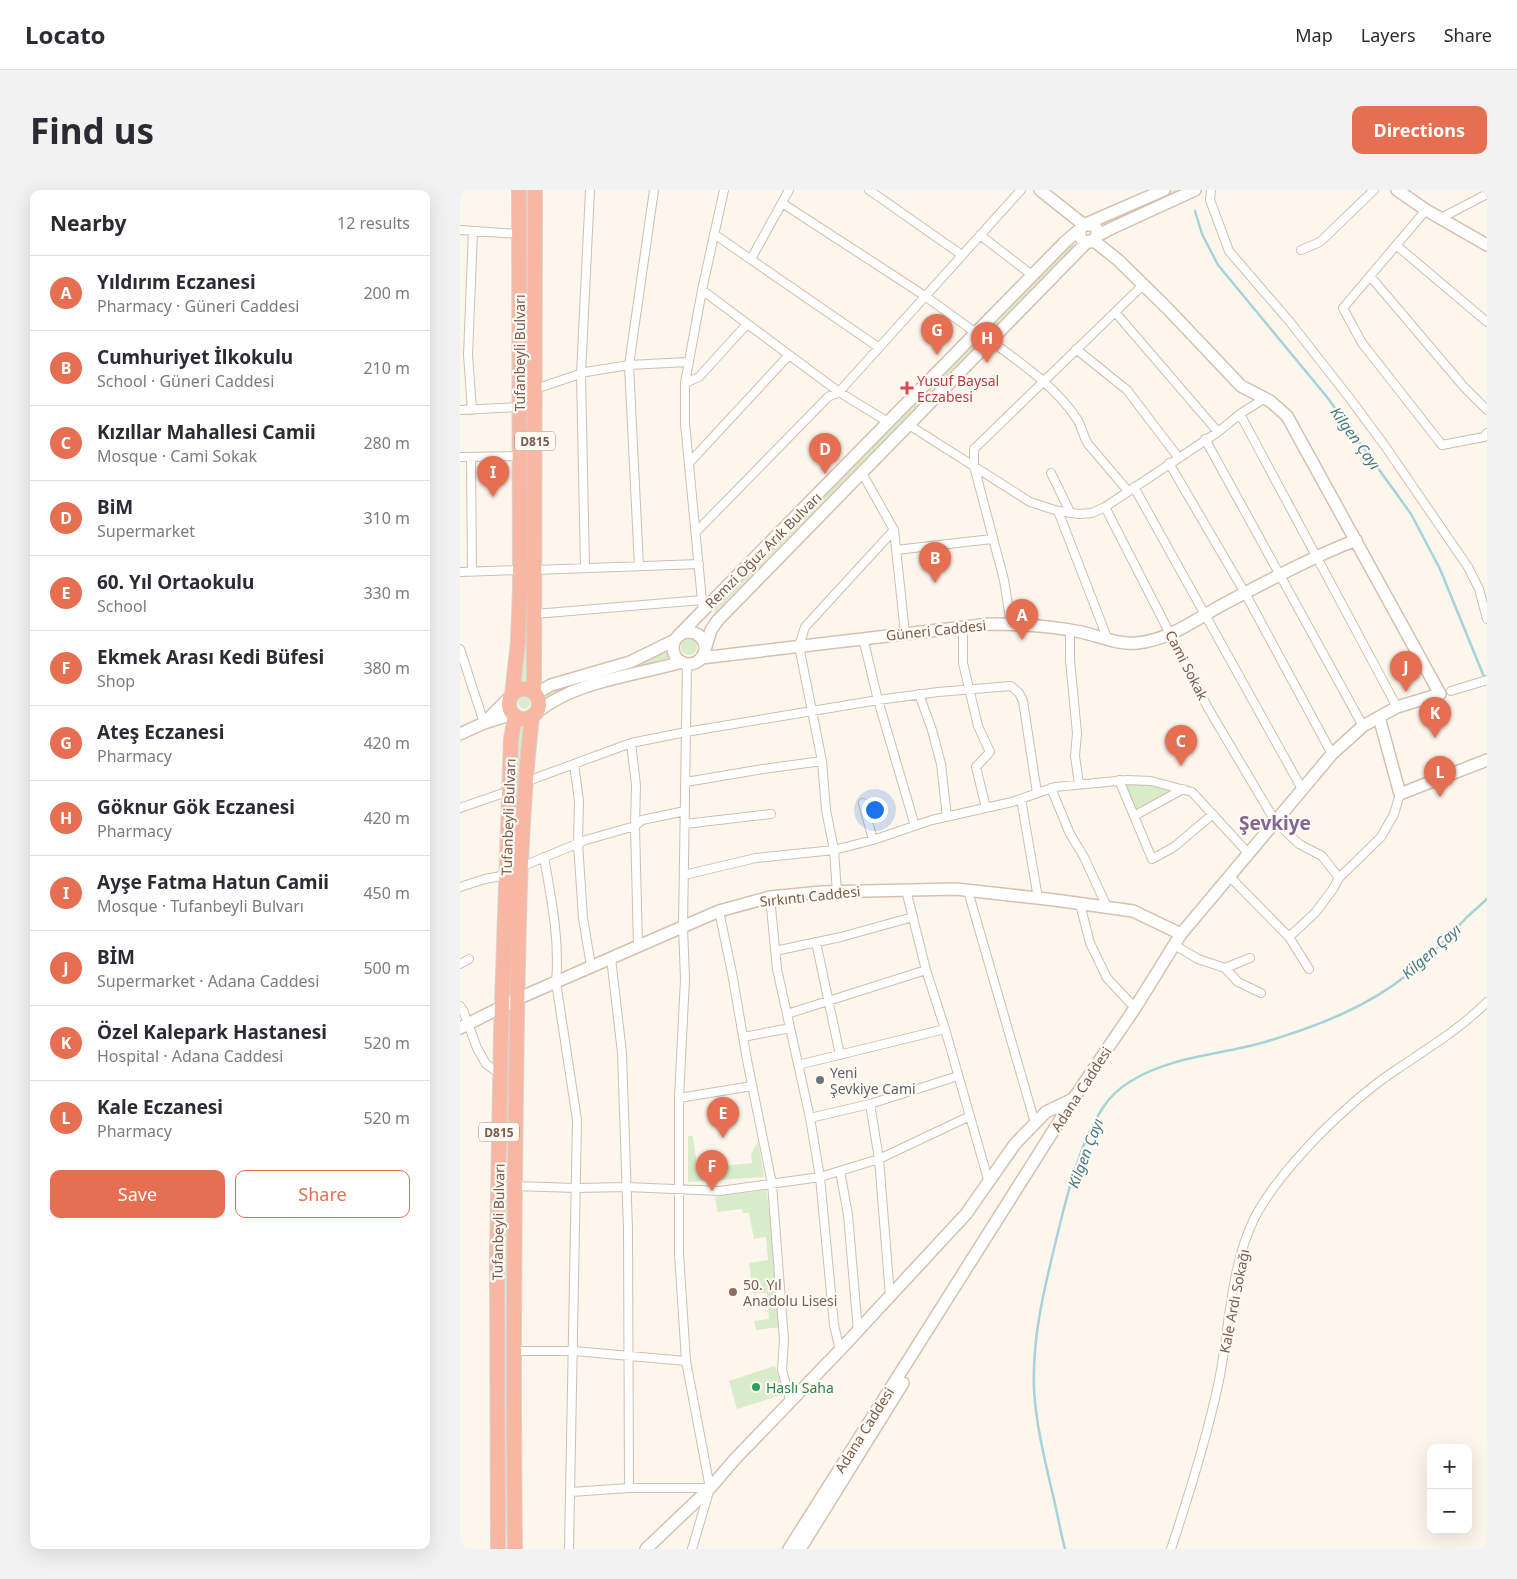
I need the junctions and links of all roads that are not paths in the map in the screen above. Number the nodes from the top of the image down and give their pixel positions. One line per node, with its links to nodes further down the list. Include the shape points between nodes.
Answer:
1 (519, 190): 22 (highway, Tufanbeyli Bulvarı / D815)
2 (535, 190): 49 (highway, Tufanbeyli Bulvarı / D815)
3 (590, 190): 46 (street)
4 (654, 190): 45 (street)
5 (724, 190): 23 (street)
6 (789, 190): 16 (street)
7 (869, 190): 29 (street)
8 (1021, 190): 24 (street)
9 (1040, 190): 19 (main road)
10 (1164, 190): 19 (main road, Remzi Oğuz Arık Bulvarı)
11 (1194, 190): 25 (main road, Remzi Oğuz Arık Bulvarı)
12 (1212, 190): 93 (street, via 1210,200 1229,251 1290,322 1385,446 1468,568 1479,589)
13 (1374, 190): 28 (street, via 1320,242)
14 (1397, 190): 17 (main road)
15 (1487, 194): 18 (street)
16 (782, 203): 30 (street); 35 (street)
17 (1426, 210): 18 (main road); 26 (street)
18 (1441, 218): 27 (main road)
19 (1084, 226): 25 (main road, via 1096,227); 31 (main road, Remzi Oğuz Arık Bulvarı)
20 (460, 230): 21 (street)
21 (472, 231): 22 (street); 54 (street, via 468,355)
22 (519, 234): 52 (highway, Tufanbeyli Bulvarı / D815)
23 (714, 234): 30 (street); 34 (street)
24 (980, 235): 29 (street); 31 (street)
25 (1093, 239): 33 (main road); 40 (main road, Remzi Oğuz Arık Bulvarı)
26 (1396, 245): 32 (street); 37 (street)
27 (1487, 245)
28 (1301, 250)
29 (962, 255): 35 (street)
30 (751, 258): 41 (street)
31 (1032, 275): 39 (main road, Remzi Oğuz Arık Bulvarı)
32 (1370, 276): 55 (street); 60 (street, via 1343,308 1362,343 1442,445)
33 (1143, 285): 36 (street); 51 (main road, via 1241,386)
34 (702, 290): 38 (street); 44 (street)
35 (924, 296): 39 (street); 41 (street)
36 (1115, 312): 42 (street); 59 (street)
37 (1487, 322)
38 (747, 324): 43 (street); 48 (street, via 699,377)
39 (976, 333): 57 (main road, Remzi Oğuz Arık Bulvarı)
40 (991, 341): 47 (street); 58 (main road, Remzi Oğuz Arık Bulvarı)
41 (878, 347): 50 (street)
42 (1076, 350): 47 (street); 65 (street, via 1127,390)
43 (789, 355): 50 (street); 66 (street)
44 (688, 362): 45 (street); 48 (street)
45 (629, 365): 46 (street); 82 (street)
46 (580, 374): 49 (street); 83 (street)
47 (1044, 380): 68 (street, via 974,449); 71 (street, via 1078,421 1088,444)
48 (685, 383): 66 (street)
49 (535, 389): 85 (highway, Tufanbeyli Bulvarı / D815)
50 (839, 392): 57 (street); 76 (street, via 828,397)
51 (1265, 398): 56 (street); 78 (main road, via 1287,416)
52 (519, 407): 54 (street); 62 (highway, Tufanbeyli Bulvarı / D815)
53 (460, 410): 54 (street)
54 (472, 410)
55 (1487, 410)
56 (1240, 414): 59 (street); 80 (street)
57 (888, 422): 90 (main road, Remzi Oğuz Arık Bulvarı)
58 (909, 425): 68 (street); 69 (main road, Remzi Oğuz Arık Bulvarı)
59 (1218, 432): 61 (street)
60 (1486, 438)
61 (1205, 439): 65 (street); 88 (street)
62 (519, 456): 64 (street); 84 (highway, Tufanbeyli Bulvarı / D815)
63 (460, 457): 64 (street)
64 (471, 457): 87 (street)
65 (1178, 457): 67 (street)
66 (690, 462): 76 (street)
67 (1169, 463): 71 (street); 89 (street)
68 (974, 466): 73 (street, via 1030,502); 77 (street)
69 (862, 473): 75 (street); 104 (main road, Remzi Oğuz Arık Bulvarı, via 718,620)
70 (1051, 473): 74 (street)
71 (1131, 489): 72 (street); 92 (street)
72 (1105, 507): 74 (street, via 1092,513); 98 (street, Cami Sokak)
73 (1058, 510): 74 (street); 101 (street)
74 (1070, 512)
75 (894, 530): 79 (street); 102 (street, via 805,627)
76 (696, 532): 81 (street)
77 (992, 539): 79 (street); 94 (street, via 1004,580)
78 (1356, 540): 80 (main road, Güneri Caddesi); 109 (main road)
79 (896, 550): 97 (street)
80 (1317, 556): 88 (main road, Güneri Caddesi); 113 (street)
81 (699, 564): 82 (street); 90 (street)
82 (639, 566): 83 (street)
83 (585, 568): 85 (street)
84 (520, 570): 87 (street); 111 (highway, Tufanbeyli Bulvarı / D815, via 518,642)
85 (535, 570): 91 (highway, Tufanbeyli Bulvarı / D815)
86 (460, 572): 87 (street)
87 (472, 572)
88 (1280, 575): 89 (main road, Güneri Caddesi); 119 (street)
89 (1245, 593): 92 (main road, Güneri Caddesi); 123 (street)
90 (702, 606): 91 (street); 99 (main road, Remzi Oğuz Arık Bulvarı)
91 (535, 614): 108 (highway, Tufanbeyli Bulvarı / D815)
92 (1205, 614): 98 (main road, Güneri Caddesi); 133 (street)
93 (1487, 619)
94 (1011, 624): 95 (main road, Güneri Caddesi); 96 (main road, Güneri Caddesi)
95 (964, 626): 97 (main road, Güneri Caddesi); 107 (street, via 964,663)
96 (1070, 630): 101 (main road, Güneri Caddesi); 130 (street)
97 (905, 633): 100 (main road, Güneri Caddesi)
98 (1171, 634): 101 (main road, Güneri Caddesi, via 1159,640 1138,643); 146 (street, Cami Sokak, via 1208,708)
99 (676, 638): 104 (main road, via 687,632 697,634 704,643); 105 (main road, via 673,645 675,655); 108 (main road, via 630,662 551,685)
100 (863, 638): 102 (main road, Güneri Caddesi); 112 (street)
101 (1108, 640)
102 (799, 646): 104 (main road, Güneri Caddesi); 114 (street)
103 (460, 649): 118 (street)
104 (702, 655): 105 (main road, Güneri Caddesi, via 692,663)
105 (684, 663): 115 (main road, Güneri Caddesi, via 577,689); 120 (street)
106 (1487, 680): 109 (street)
107 (971, 689): 110 (street); 135 (street, via 1011,686 1019,693 1023,701); 140 (street, via 978,726 990,752 976,767)
108 (535, 693): 111 (highway, via 522,689); 115 (highway, Tufanbeyli Bulvarı, via 539,706)
109 (1446, 693): 113 (main road, Adana Caddesi)
110 (919, 694): 112 (street); 145 (street, via 941,764)
111 (511, 696): 116 (highway, Tufanbeyli Bulvarı, via 509,706); 118 (main road)
112 (878, 700): 114 (street); 149 (street)
113 (1397, 707): 117 (main road, Adana Caddesi)
114 (812, 711): 120 (street); 125 (street)
115 (534, 714): 116 (highway, via 524,719); 128 (highway, Tufanbeyli Bulvarı / D815)
116 (514, 715): 118 (main road); 134 (highway, Tufanbeyli Bulvarı / D815)
117 (1379, 717): 119 (main road, Adana Caddesi); 136 (main road)
118 (484, 723): 121 (main road)
119 (1363, 726): 123 (main road, Adana Caddesi)
120 (686, 732): 122 (street); 129 (street)
121 (460, 734)
122 (631, 743): 126 (street); 148 (street, via 636,785)
123 (1332, 754): 133 (main road, Adana Caddesi)
124 (1487, 760): 136 (main road)
125 (822, 761): 129 (street); 152 (street, via 826,810)
126 (574, 764): 128 (street); 151 (street, via 579,800)
127 (1118, 780): 130 (street); 132 (street, via 1151,781); 144 (street)
128 (525, 782): 155 (highway, Tufanbeyli Bulvarı / D815)
129 (686, 782): 141 (street)
130 (1079, 784): 131 (street)
131 (1051, 788): 135 (street); 167 (street)
132 (1183, 789): 143 (street, via 1192,792); 144 (street)
133 (1302, 789): 146 (main road, Adana Caddesi)
134 (509, 791): 139 (street); 156 (highway, Tufanbeyli Bulvarı / D815)
135 (1037, 792): 137 (street)
136 (1400, 794): 159 (street, via 1394,814 1381,837)
137 (1021, 799): 140 (street); 165 (street)
138 (863, 803): 150 (street)
139 (460, 808)
140 (986, 808): 145 (street)
141 (685, 811): 147 (street); 148 (street, via 642,820)
142 (771, 814): 147 (street)
143 (1213, 814): 144 (street, via 1174,847 1152,859); 153 (street)
144 (1134, 816)
145 (947, 817): 149 (street)
146 (1275, 821): 153 (main road, Adana Caddesi); 159 (street, Cami Sokak, via 1299,844 1322,856)
147 (685, 824): 157 (street)
148 (634, 826): 151 (street); 175 (street)
149 (915, 826): 150 (street)
150 (873, 840): 152 (street)
151 (578, 844): 154 (street); 181 (street, via 583,918)
152 (834, 850): 157 (street, via 756,858); 163 (street)
153 (1249, 854): 158 (main road, Adana Caddesi)
154 (544, 857): 155 (street); 185 (street, via 556,936)
155 (521, 867): 187 (highway, Tufanbeyli Bulvarı / D815)
156 (506, 875): 160 (street); 191 (highway, Tufanbeyli Bulvarı / D815)
157 (684, 875): 170 (street)
158 (1229, 876): 171 (main road, Adana Caddesi); 172 (street)
159 (1339, 878): 172 (street, via 1314,913)
160 (460, 887)
161 (906, 890): 162 (main road, Sırkıntı Caddesi); 163 (main road, Sırkıntı Caddesi); 169 (street)
162 (968, 891): 165 (main road, Sırkıntı Caddesi); 209 (street)
163 (837, 892): 164 (main road, Sırkıntı Caddesi)
164 (770, 897): 168 (main road, Sırkıntı Caddesi); 176 (street)
165 (1038, 898): 166 (main road, Sırkıntı Caddesi)
166 (1080, 904): 167 (main road, Sırkıntı Caddesi); 192 (street, via 1090,943 1107,978)
167 (1107, 908): 171 (main road, Sırkıntı Caddesi, via 1132,911)
168 (719, 911): 170 (main road, Sırkıntı Caddesi); 197 (street)
169 (913, 917): 173 (street); 184 (street)
170 (682, 927): 175 (main road, Sırkıntı Caddesi); 204 (street, via 685,979)
171 (1181, 934): 174 (main road, Adana Caddesi)
172 (1290, 937): 183 (street)
173 (816, 942): 176 (street); 188 (street)
174 (1173, 944): 182 (street); 192 (main road, Adana Caddesi)
175 (638, 946): 177 (main road, Sırkıntı Caddesi)
176 (775, 951): 193 (street)
177 (611, 958): 181 (main road, Sırkıntı Caddesi); 217 (street, via 622,1053)
178 (1250, 958): 182 (street)
179 (469, 959): 180 (street)
180 (460, 964)
181 (591, 966): 185 (main road, Sırkıntı Caddesi)
182 (1225, 968): 186 (street, via 1238,982)
183 (1310, 969)
184 (926, 970): 188 (street); 196 (street)
185 (556, 982): 187 (main road, Sırkıntı Caddesi); 218 (street, via 577,1120)
186 (1261, 993)
187 (517, 999): 191 (main road, Sırkıntı Caddesi); 216 (highway, Tufanbeyli Bulvarı / D815)
188 (829, 1001): 193 (street); 198 (street)
189 (1487, 1002): 238 (street, Kale Ardı Sokağı, via 1472,1017 1391,1073 1338,1117 1280,1180 1254,1219 1238,1264 1206,1436)
190 (460, 1006): 194 (street)
191 (502, 1006): 194 (main road, Sırkıntı Caddesi); 201 (highway, Tufanbeyli Bulvarı / D815)
192 (1135, 1008): 199 (main road, Adana Caddesi)
193 (787, 1014): 195 (street)
194 (464, 1026): 201 (street, via 486,1064)
195 (790, 1028): 197 (street); 200 (street)
196 (945, 1029): 198 (street); 202 (street)
197 (743, 1037): 203 (street)
198 (840, 1055): 200 (street)
199 (1098, 1064): 205 (main road, Adana Caddesi); 237 (main road, via 1078,1102)
200 (798, 1065): 208 (street)
201 (500, 1074): 231 (highway, Tufanbeyli Bulvarı / D815)
202 (958, 1076): 206 (street); 207 (street)
203 (752, 1086): 204 (street); 215 (street)
204 (679, 1098): 219 (street)
205 (1074, 1098): 209 (main road, via 1046,1112); 210 (main road, Adana Caddesi)
206 (870, 1104): 208 (street); 211 (street)
207 (970, 1116): 211 (street); 214 (street)
208 (810, 1118): 213 (street)
209 (1032, 1126): 210 (main road); 214 (main road, via 1015,1144)
210 (1045, 1144): 236 (main road, Adana Caddesi)
211 (879, 1159): 212 (street); 220 (street)
212 (840, 1170): 213 (street); 221 (street, via 848,1215)
213 (820, 1177): 215 (street); 222 (street, via 834,1325)
214 (989, 1183): 220 (main road, via 966,1214)
215 (772, 1184): 219 (street, via 720,1191); 227 (street, via 784,1340 782,1370)
216 (514, 1186): 218 (street); 223 (highway, Tufanbeyli Bulvarı / D815)
217 (627, 1187): 218 (street); 219 (street); 225 (street)
218 (576, 1188): 224 (street)
219 (679, 1190): 226 (street, via 679,1254)
220 (890, 1296): 221 (main road)
221 (858, 1331): 222 (main road)
222 (840, 1350): 227 (main road)
223 (514, 1351): 224 (street); 232 (highway, Tufanbeyli Bulvarı / D815)
224 (574, 1351): 225 (street); 230 (street)
225 (628, 1356): 226 (street); 228 (street)
226 (686, 1361): 229 (street)
227 (791, 1402): 229 (main road)
228 (628, 1488): 229 (street); 230 (street)
229 (710, 1488): 234 (main road); 235 (street)
230 (571, 1492): 233 (street)
231 (498, 1549)
232 (515, 1549)
233 (569, 1549)
234 (646, 1549)
235 (692, 1549)
236 (790, 1549)
237 (800, 1549)
238 (1171, 1549)

